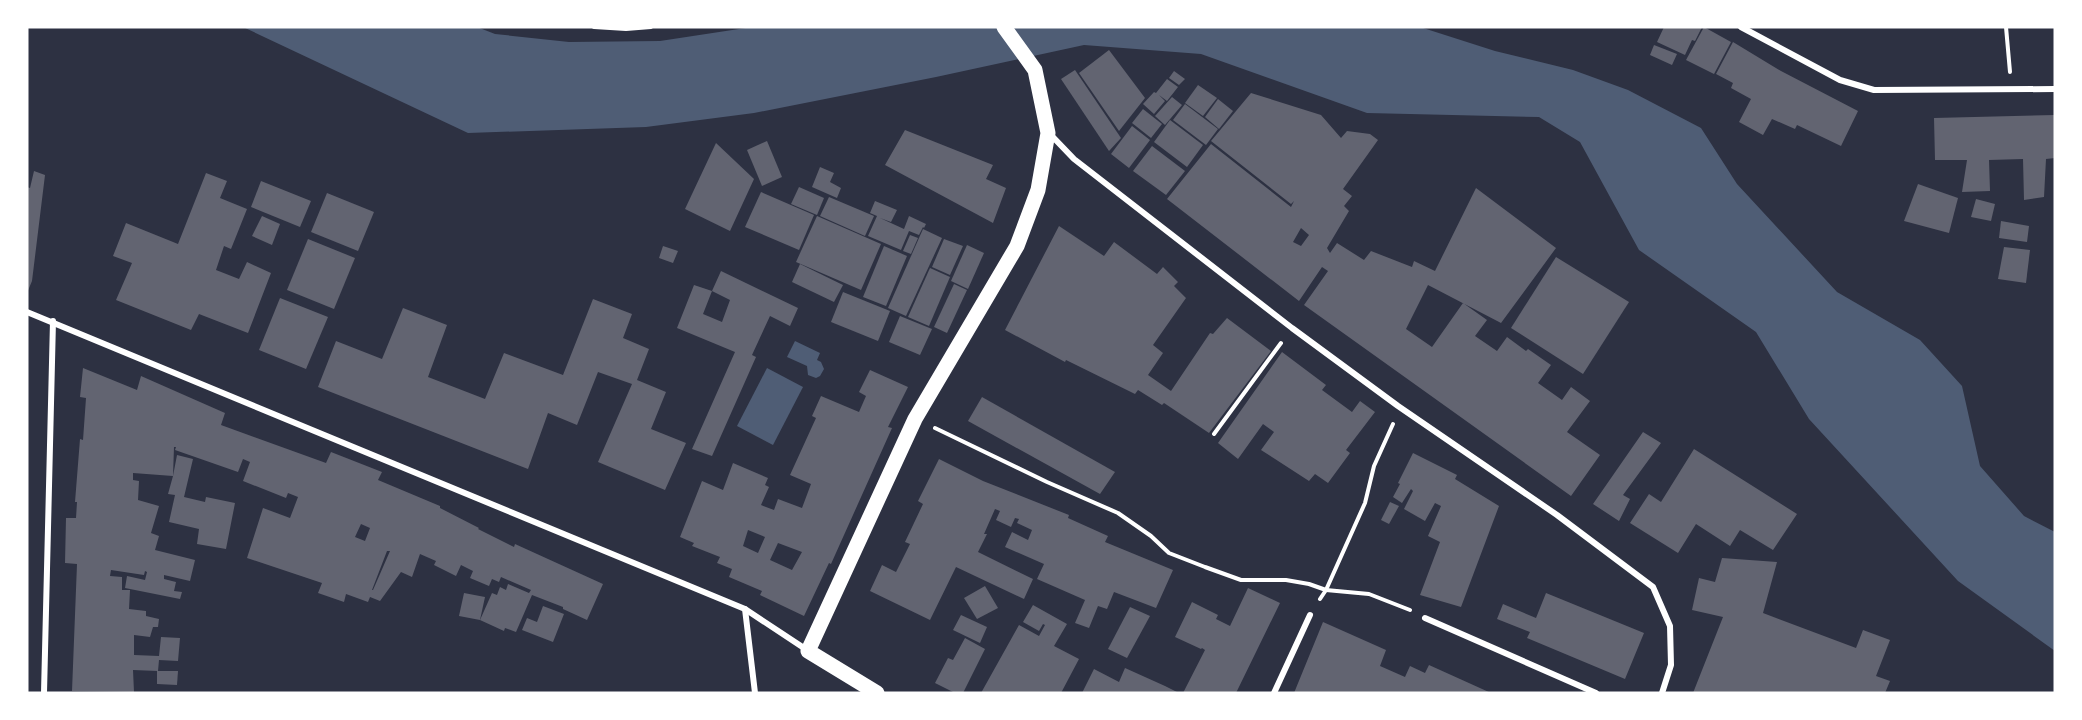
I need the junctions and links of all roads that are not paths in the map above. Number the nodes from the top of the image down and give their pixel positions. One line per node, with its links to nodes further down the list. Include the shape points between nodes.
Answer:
1 (1004, 27): 4 (main road, via 1035,70)
2 (1741, 27): 3 (street, via 1840,80 1874,90)
3 (2055, 89)
4 (1048, 133): 10 (main road, via 1038,190 1017,246 915,419); 16 (street, via 1074,159 1292,328 1653,587 1670,626 1671,664)
5 (27, 312): 6 (street)
6 (53, 321): 7 (street); 11 (street)
7 (745, 609): 10 (street); 12 (street)
8 (1310, 615): 14 (street)
9 (1425, 618): 15 (street)
10 (808, 651): 13 (main road)
11 (44, 693)
12 (755, 693)
13 (877, 693)
14 (1274, 693)
15 (1596, 693)
16 (1662, 693)

